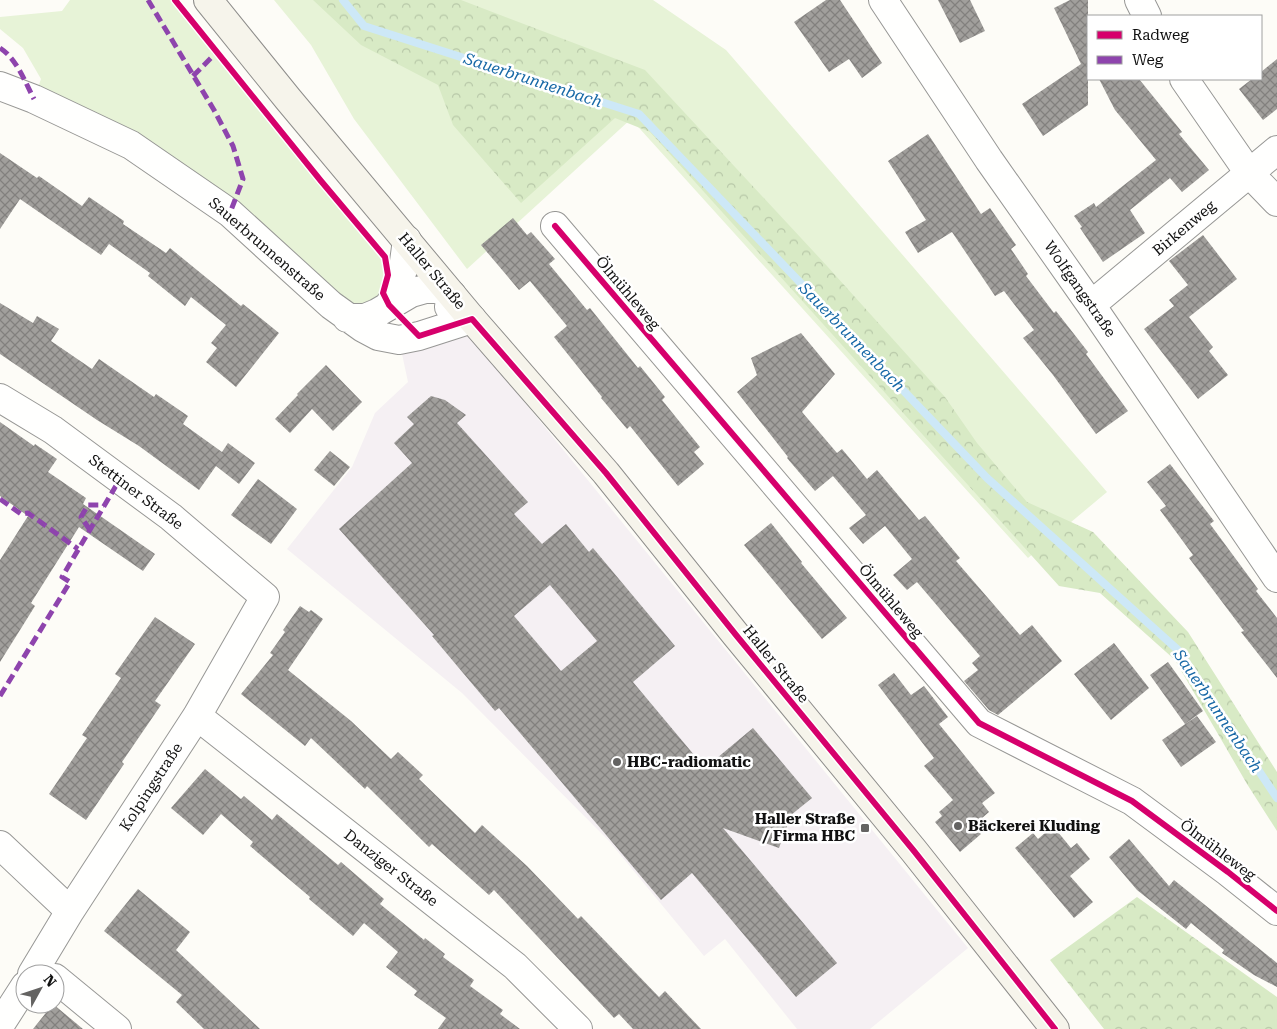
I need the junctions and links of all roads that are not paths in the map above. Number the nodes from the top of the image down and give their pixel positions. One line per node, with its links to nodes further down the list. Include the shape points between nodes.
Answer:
1 (208, 0): 11 (main road, Haller Straße)
2 (883, 0): 14 (street, Wolfgangstraße, via 989,160)
3 (1139, 0): 4 (street)
4 (1146, 15)
5 (1185, 80): 8 (street)
6 (0, 86): 15 (street, Sauerbrunnenstraße, via 131,144 230,213)
7 (1277, 150): 8 (street, Birkenweg)
8 (1249, 173): 9 (street); 14 (street, Birkenweg)
9 (1277, 202)
10 (555, 226): 24 (street, Ölmühleweg, via 979,723 1132,801)
11 (407, 240): 12 (main road, Haller Straße); 13 (street, via 397,292)
12 (452, 295): 13 (street, via 438,289 425,289 411,292); 16 (main road, Haller Straße); 17 (street, Sauerbrunnenstraße, via 448,310 439,322)
13 (390, 305): 15 (street, via 365,318)
14 (1091, 305): 19 (street, Wolfgangstraße)
15 (347, 318): 17 (street, Sauerbrunnenstraße, via 378,336 400,340)
16 (472, 319): 17 (street, Sauerbrunnenstraße); 31 (main road, Haller Straße, via 606,474)
17 (419, 336)
18 (0, 398): 20 (street, Stettiner Straße, via 53,430 171,517)
19 (1277, 578)
20 (265, 596): 21 (street, Kolpingstraße)
21 (197, 716): 23 (street, Kolpingstraße); 30 (street, Danziger Straße, via 515,966)
22 (0, 846): 23 (street)
23 (70, 911): 25 (street, Kolpingstraße)
24 (1277, 911)
25 (45, 964)
26 (65, 993): 29 (street)
27 (15, 1007): 28 (street, Kolpingstraße)
28 (0, 1026)
29 (117, 1029)
30 (578, 1029)
31 (1055, 1029)

